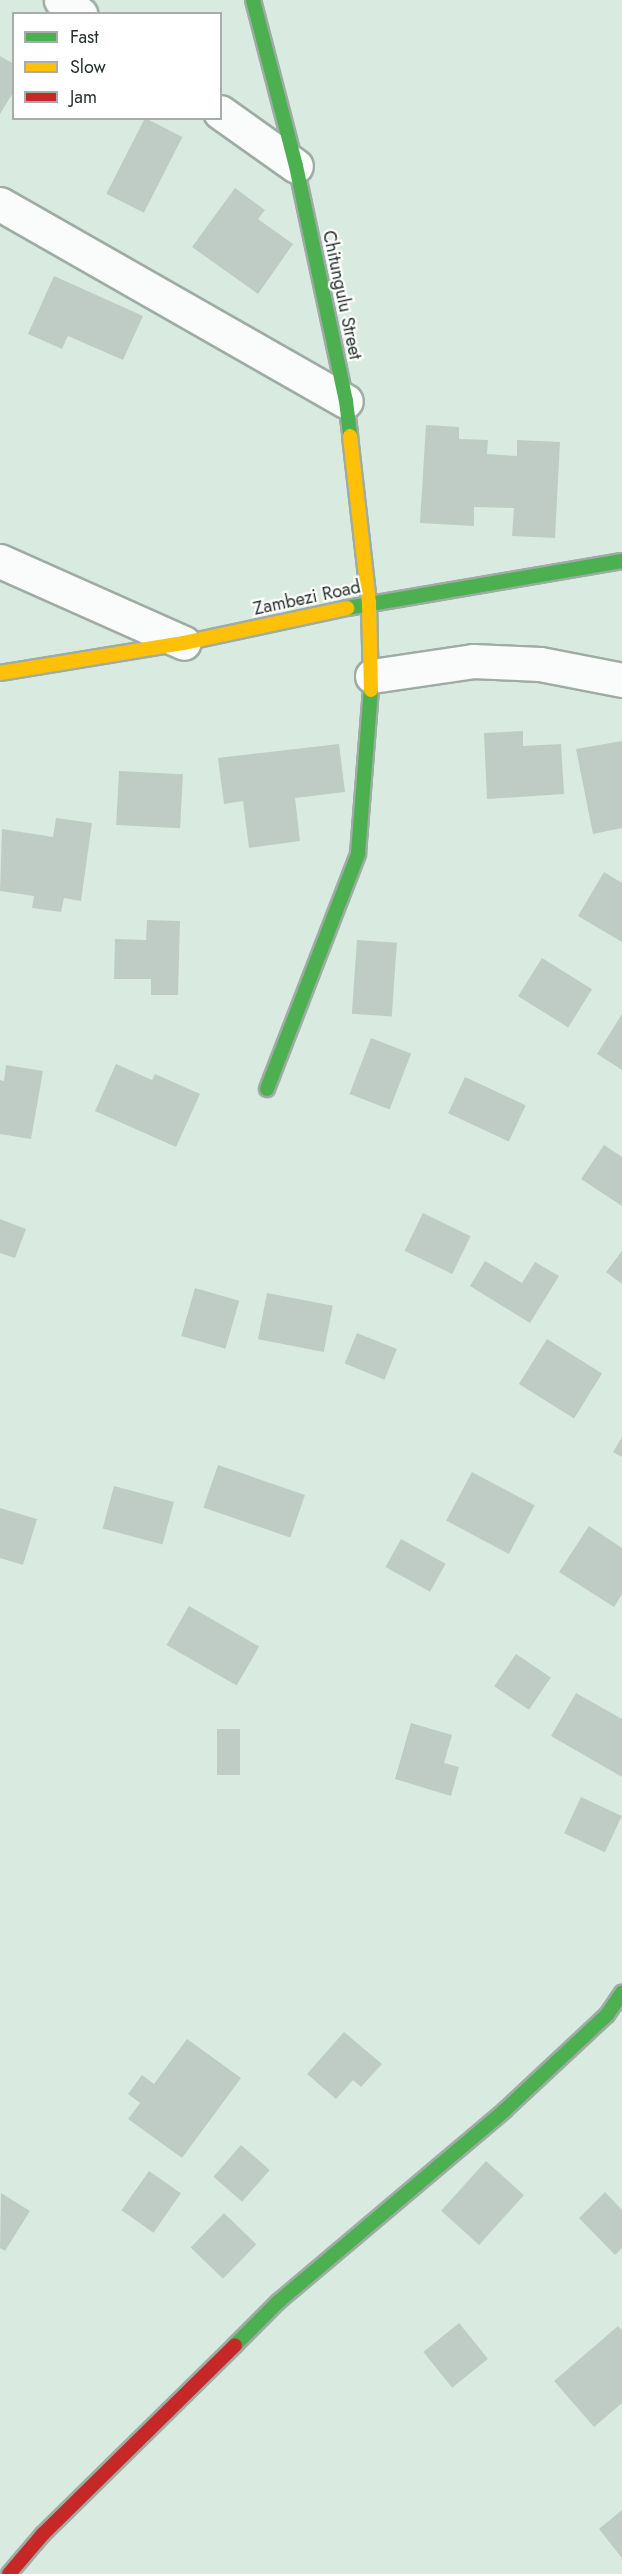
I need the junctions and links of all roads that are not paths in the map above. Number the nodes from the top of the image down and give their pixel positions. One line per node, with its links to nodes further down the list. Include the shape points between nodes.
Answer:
1 (61, 0): 3 (street)
2 (254, 0): 5 (street, Chitungulu Street)
3 (77, 12)
4 (222, 113): 5 (street)
5 (296, 166): 7 (street, Chitungulu Street)
6 (0, 204): 7 (street)
7 (346, 401): 10 (street, Chitungulu Street)
8 (0, 561): 11 (street)
9 (622, 561): 10 (street, Zambezi Road)
10 (369, 603): 11 (street, Zambezi Road); 13 (street, Chitungulu Street)
11 (183, 643): 12 (street, Zambezi Road)
12 (0, 673)
13 (372, 676): 14 (street, via 473,661 540,664); 15 (street, Chitungulu Street, via 358,854)
14 (622, 680)
15 (267, 1089)
16 (622, 1993): 17 (street, via 607,2014 505,2110 278,2302 43,2534)
17 (9, 2574)

